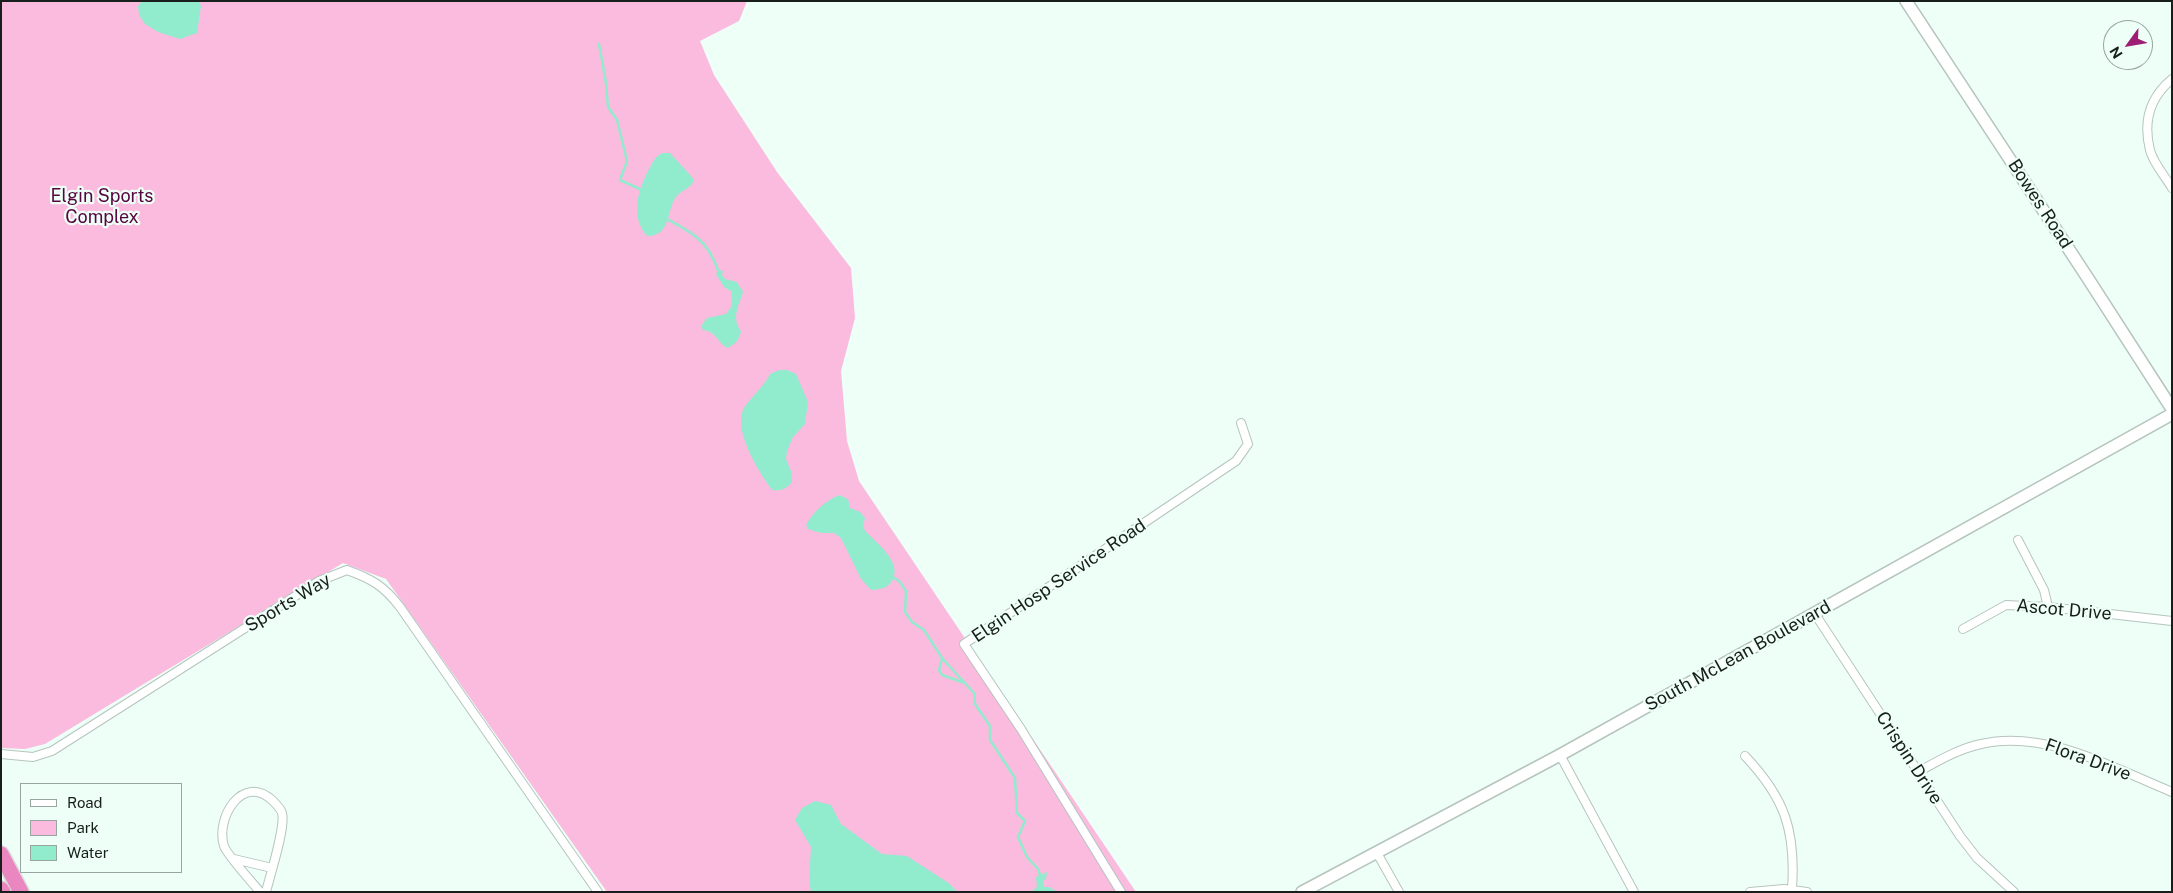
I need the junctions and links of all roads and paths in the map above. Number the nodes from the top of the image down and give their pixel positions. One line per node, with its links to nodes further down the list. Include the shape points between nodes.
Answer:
1 (1906, 1): 4 (main road, Bowes Road)
2 (2172, 79): 3 (street, via 2160,88 2146,117 2150,151)
3 (2172, 188)
4 (2172, 409)
5 (2172, 414): 9 (main road, South McLean Boulevard)
6 (1241, 423): 26 (street, Elgin Hosp Service Road, via 1248,444 1236,461 964,644)
7 (2018, 540): 8 (street, via 2044,590)
8 (2048, 607): 10 (street, Ascot Drive); 11 (street, Ascot Drive, via 2006,605)
9 (1815, 614): 13 (main road, South McLean Boulevard); 15 (street, Crispin Drive)
10 (2172, 621)
11 (1963, 629)
12 (1, 754): 25 (street, Sports Way, via 33,757 52,751 319,581 347,570 372,579 400,607)
13 (1560, 755): 17 (main road, South McLean Boulevard); 29 (street)
14 (1745, 756): 21 (street, via 1771,787 1785,816 1793,853)
15 (1918, 772): 16 (street, Flora Drive, via 1956,752 1980,744 2005,740 2038,742 2068,750); 32 (street, Crispin Drive, via 1977,858)
16 (2172, 792)
17 (1377, 852): 27 (main road, South McLean Boulevard); 28 (street)
18 (1, 854): 22 (highway)
19 (234, 859): 20 (street); 20 (street, via 224,848 222,834 227,810 238,797 249,792 265,794 282,811 283,823); 23 (street)
20 (272, 868): 24 (street)
21 (1792, 888): 30 (street); 31 (street)
22 (21, 892)
23 (260, 892)
24 (266, 892)
25 (598, 892)
26 (1121, 892)
27 (1302, 892)
28 (1399, 892)
29 (1634, 892)
30 (1750, 892)
31 (1807, 892)
32 (2014, 892)

